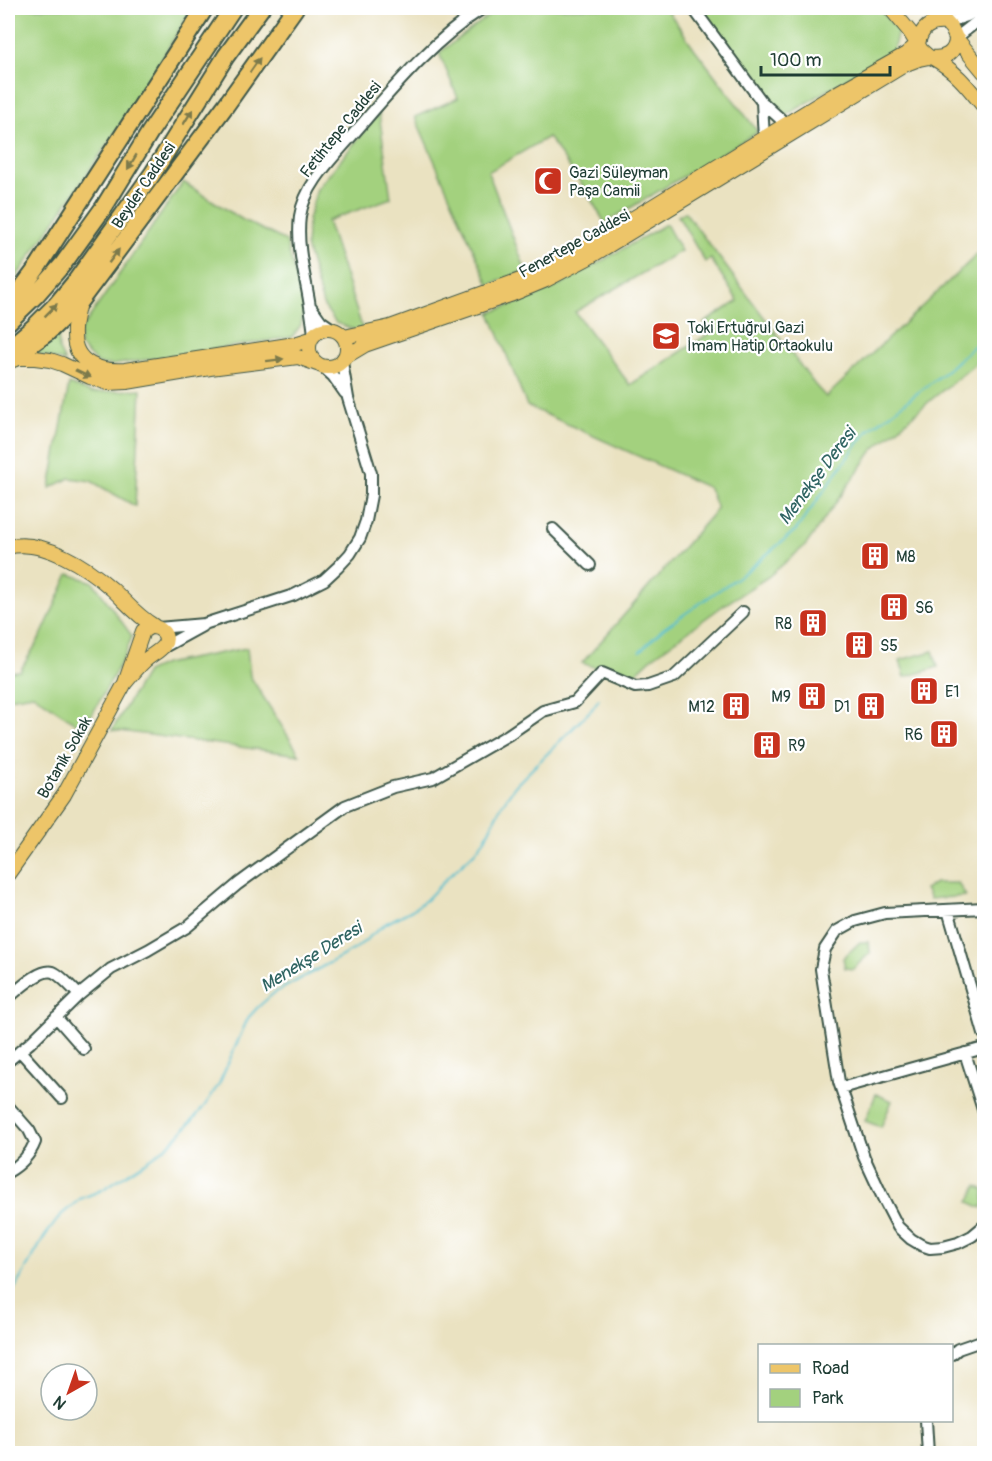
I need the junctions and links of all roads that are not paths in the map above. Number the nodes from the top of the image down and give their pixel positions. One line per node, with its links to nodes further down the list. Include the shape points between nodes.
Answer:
1 (205, 8): 22 (highway)
2 (233, 8): 24 (highway, Beyder Caddesi, one-way to 24, via 104,207 63,264)
3 (261, 8): 27 (highway, Beyder Caddesi, one-way to 3, via 76,281 153,173)
4 (295, 8): 21 (highway, one-way to 4)
5 (483, 8): 23 (street, Fetihtepe Caddesi, via 394,86 322,170 309,192 298,237)
6 (693, 8): 17 (street)
7 (890, 8): 14 (main road)
8 (933, 8): 12 (main road)
9 (979, 8): 10 (street)
10 (964, 12): 12 (street)
11 (984, 16): 13 (street)
12 (946, 23): 13 (main road); 14 (main road, via 936,22 925,28)
13 (956, 38): 15 (main road, via 946,56); 16 (main road)
14 (918, 44): 15 (main road); 19 (main road, Fenertepe Caddesi)
15 (931, 58): 18 (main road, via 954,71); 28 (main road, Fenertepe Caddesi, via 906,64 546,280 365,345)
16 (984, 72)
17 (762, 102): 19 (street); 20 (street)
18 (984, 107)
19 (787, 125): 20 (main road, Fenertepe Caddesi)
20 (764, 139): 25 (main road, Fenertepe Caddesi, via 583,249 531,276 390,327)
21 (79, 302): 29 (highway, via 47,333); 30 (main road, via 74,337 80,356 96,367 113,371)
22 (8, 307)
23 (310, 307): 25 (street, via 321,321); 26 (street, Fetihtepe Caddesi)
24 (8, 322)
25 (339, 333): 26 (main road, via 323,329); 28 (main road, via 348,351)
26 (312, 337): 30 (main road); 31 (main road, via 310,356)
27 (8, 349)
28 (344, 359): 31 (main road, via 336,366); 32 (street)
29 (8, 360): 30 (main road, one-way to 30, via 50,360 108,383)
30 (210, 363): 31 (main road, one-way to 31, via 298,357)
31 (320, 365): 32 (street)
32 (348, 398): 38 (street, via 371,473 366,521 350,554 324,580 309,588)
33 (553, 529): 35 (street)
34 (8, 547): 36 (main road, via 44,549 65,557 98,578)
35 (590, 566)
36 (124, 602): 39 (main road); 40 (main road, via 136,621)
37 (743, 612): 46 (street, via 674,677 635,687 602,673 575,702 543,711 433,778 393,787 345,806 238,884 187,927 111,969)
38 (204, 624): 39 (street); 41 (street)
39 (156, 627): 40 (main road, via 146,628); 41 (main road, via 165,637)
40 (140, 637): 41 (main road, via 147,650); 42 (main road)
41 (160, 649): 42 (main road)
42 (125, 683): 43 (main road, Botanik Sokak, via 64,795)
43 (8, 874)
44 (984, 908): 45 (street)
45 (948, 910): 49 (street); 55 (street, via 885,913 855,921 837,931 825,949 821,969)
46 (79, 995): 47 (street, via 55,972 46,971); 48 (street)
47 (8, 998)
48 (56, 1017): 51 (street); 52 (street)
49 (984, 1034)
50 (984, 1048): 53 (street)
51 (84, 1049)
52 (20, 1051): 54 (street); 56 (street)
53 (965, 1053): 55 (street); 58 (street)
54 (8, 1060)
55 (841, 1088): 60 (street, via 864,1157 904,1233 921,1245 944,1247 972,1236)
56 (62, 1098)
57 (8, 1106): 59 (street, via 35,1142 31,1152)
58 (984, 1113)
59 (8, 1172)
60 (984, 1226)
61 (984, 1340): 62 (street)
62 (953, 1353)
63 (926, 1422): 64 (street)
64 (928, 1454)

